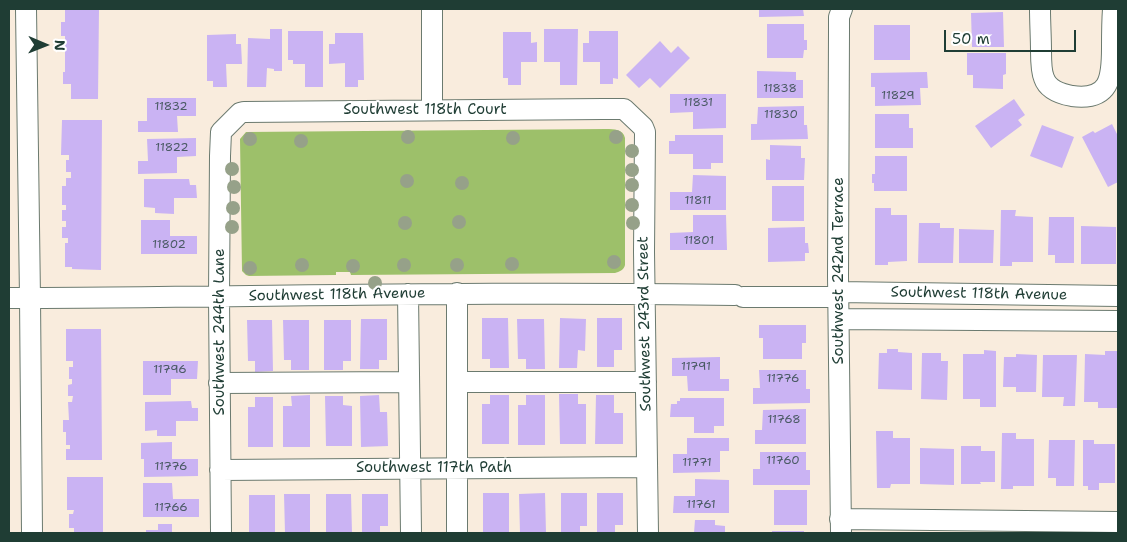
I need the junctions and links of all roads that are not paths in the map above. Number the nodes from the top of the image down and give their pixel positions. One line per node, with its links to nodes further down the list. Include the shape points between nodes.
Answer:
1 (26, 9): 16 (street)
2 (432, 9): 6 (street)
3 (842, 9): 12 (street, Southwest 242nd Terrace, via 839,31)
4 (1040, 9): 5 (street, via 1044,78 1057,92 1084,97 1096,95 1108,83 1112,63)
5 (1113, 9)
6 (432, 110): 7 (street, Southwest 118th Court, via 621,108); 8 (street, Southwest 118th Court, via 241,112)
7 (634, 118): 10 (street, Southwest 243rd Street, via 644,132)
8 (221, 132): 13 (street, Southwest 244th Lane)
9 (457, 293): 10 (street, Southwest 118th Avenue); 11 (street, Southwest 118th Avenue); 20 (street)
10 (644, 293): 12 (street, Southwest 118th Avenue); 21 (street, Southwest 243rd Street)
11 (408, 294): 13 (street, Southwest 118th Avenue); 19 (street)
12 (839, 295): 14 (street, Southwest 118th Avenue); 17 (street, Southwest 242nd Terrace)
13 (219, 296): 16 (street, Southwest 118th Avenue); 22 (street, Southwest 244th Lane)
14 (1118, 296)
15 (9, 298): 16 (street, Southwest 118th Avenue)
16 (30, 298): 30 (street)
17 (839, 319): 18 (street, Southwest 118th Avenue); 27 (street, Southwest 242nd Terrace)
18 (1118, 321)
19 (409, 382): 22 (street); 25 (street)
20 (457, 382): 21 (street); 24 (street)
21 (646, 382): 23 (street, Southwest 243rd Street)
22 (219, 383): 26 (street, Southwest 244th Lane)
23 (647, 467): 24 (street, Southwest 117th Path); 34 (street, Southwest 243rd Street)
24 (457, 468): 25 (street, Southwest 117th Path); 33 (street)
25 (410, 469): 26 (street, Southwest 117th Path); 32 (street)
26 (220, 470): 31 (street, Southwest 244th Lane)
27 (841, 526): 29 (street)
28 (1116, 526): 29 (street)
29 (1044, 527)
30 (32, 533)
31 (221, 533)
32 (411, 533)
33 (457, 533)
34 (648, 533)

